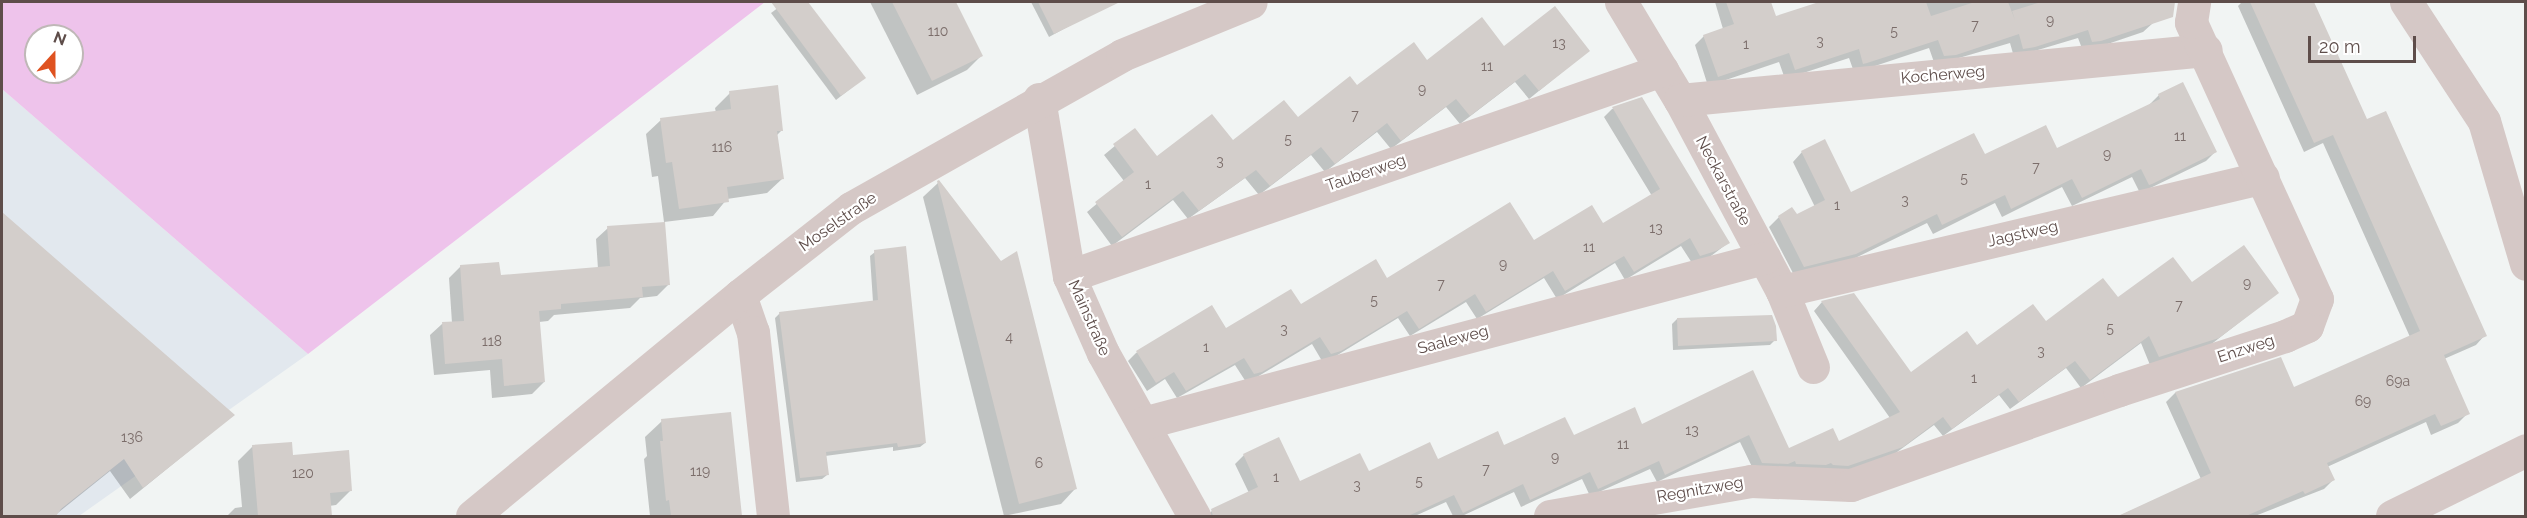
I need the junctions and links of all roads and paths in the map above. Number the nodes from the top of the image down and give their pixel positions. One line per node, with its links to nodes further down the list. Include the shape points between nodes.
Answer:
1 (1251, 2): 7 (street, Moselstraße, via 1122,55)
2 (1621, 2): 6 (street, Neckarstraße)
3 (2194, 2): 5 (street, Enzweg, via 2191,22)
4 (2406, 2): 11 (street, via 2484,121)
5 (2206, 50): 8 (street, Kocherweg); 9 (street, Enzweg)
6 (1662, 69): 8 (street, Neckarstraße); 12 (street, Tauberweg)
7 (1039, 99): 12 (street, Mainstraße); 14 (street, Moselstraße, via 851,208)
8 (1680, 100): 10 (street, Neckarstraße)
9 (2263, 177): 13 (street, Jagstweg); 18 (street, Enzweg, via 2317,299 2307,326)
10 (1764, 258): 13 (street, Neckarstraße); 16 (street, Saaleweg)
11 (2526, 264)
12 (1070, 276): 16 (street, Mainstraße, via 1103,353)
13 (1782, 291): 15 (street, Neckarstraße)
14 (740, 295): 19 (street, Moselstraße); 20 (street, via 753,332)
15 (1813, 367)
16 (1143, 423): 21 (street, Mainstraße)
17 (2526, 450): 23 (street)
18 (1851, 485): 22 (street, Regnitzweg, via 1751,481)
19 (472, 516)
20 (773, 516)
21 (1194, 516)
22 (1550, 516)
23 (2392, 516)

